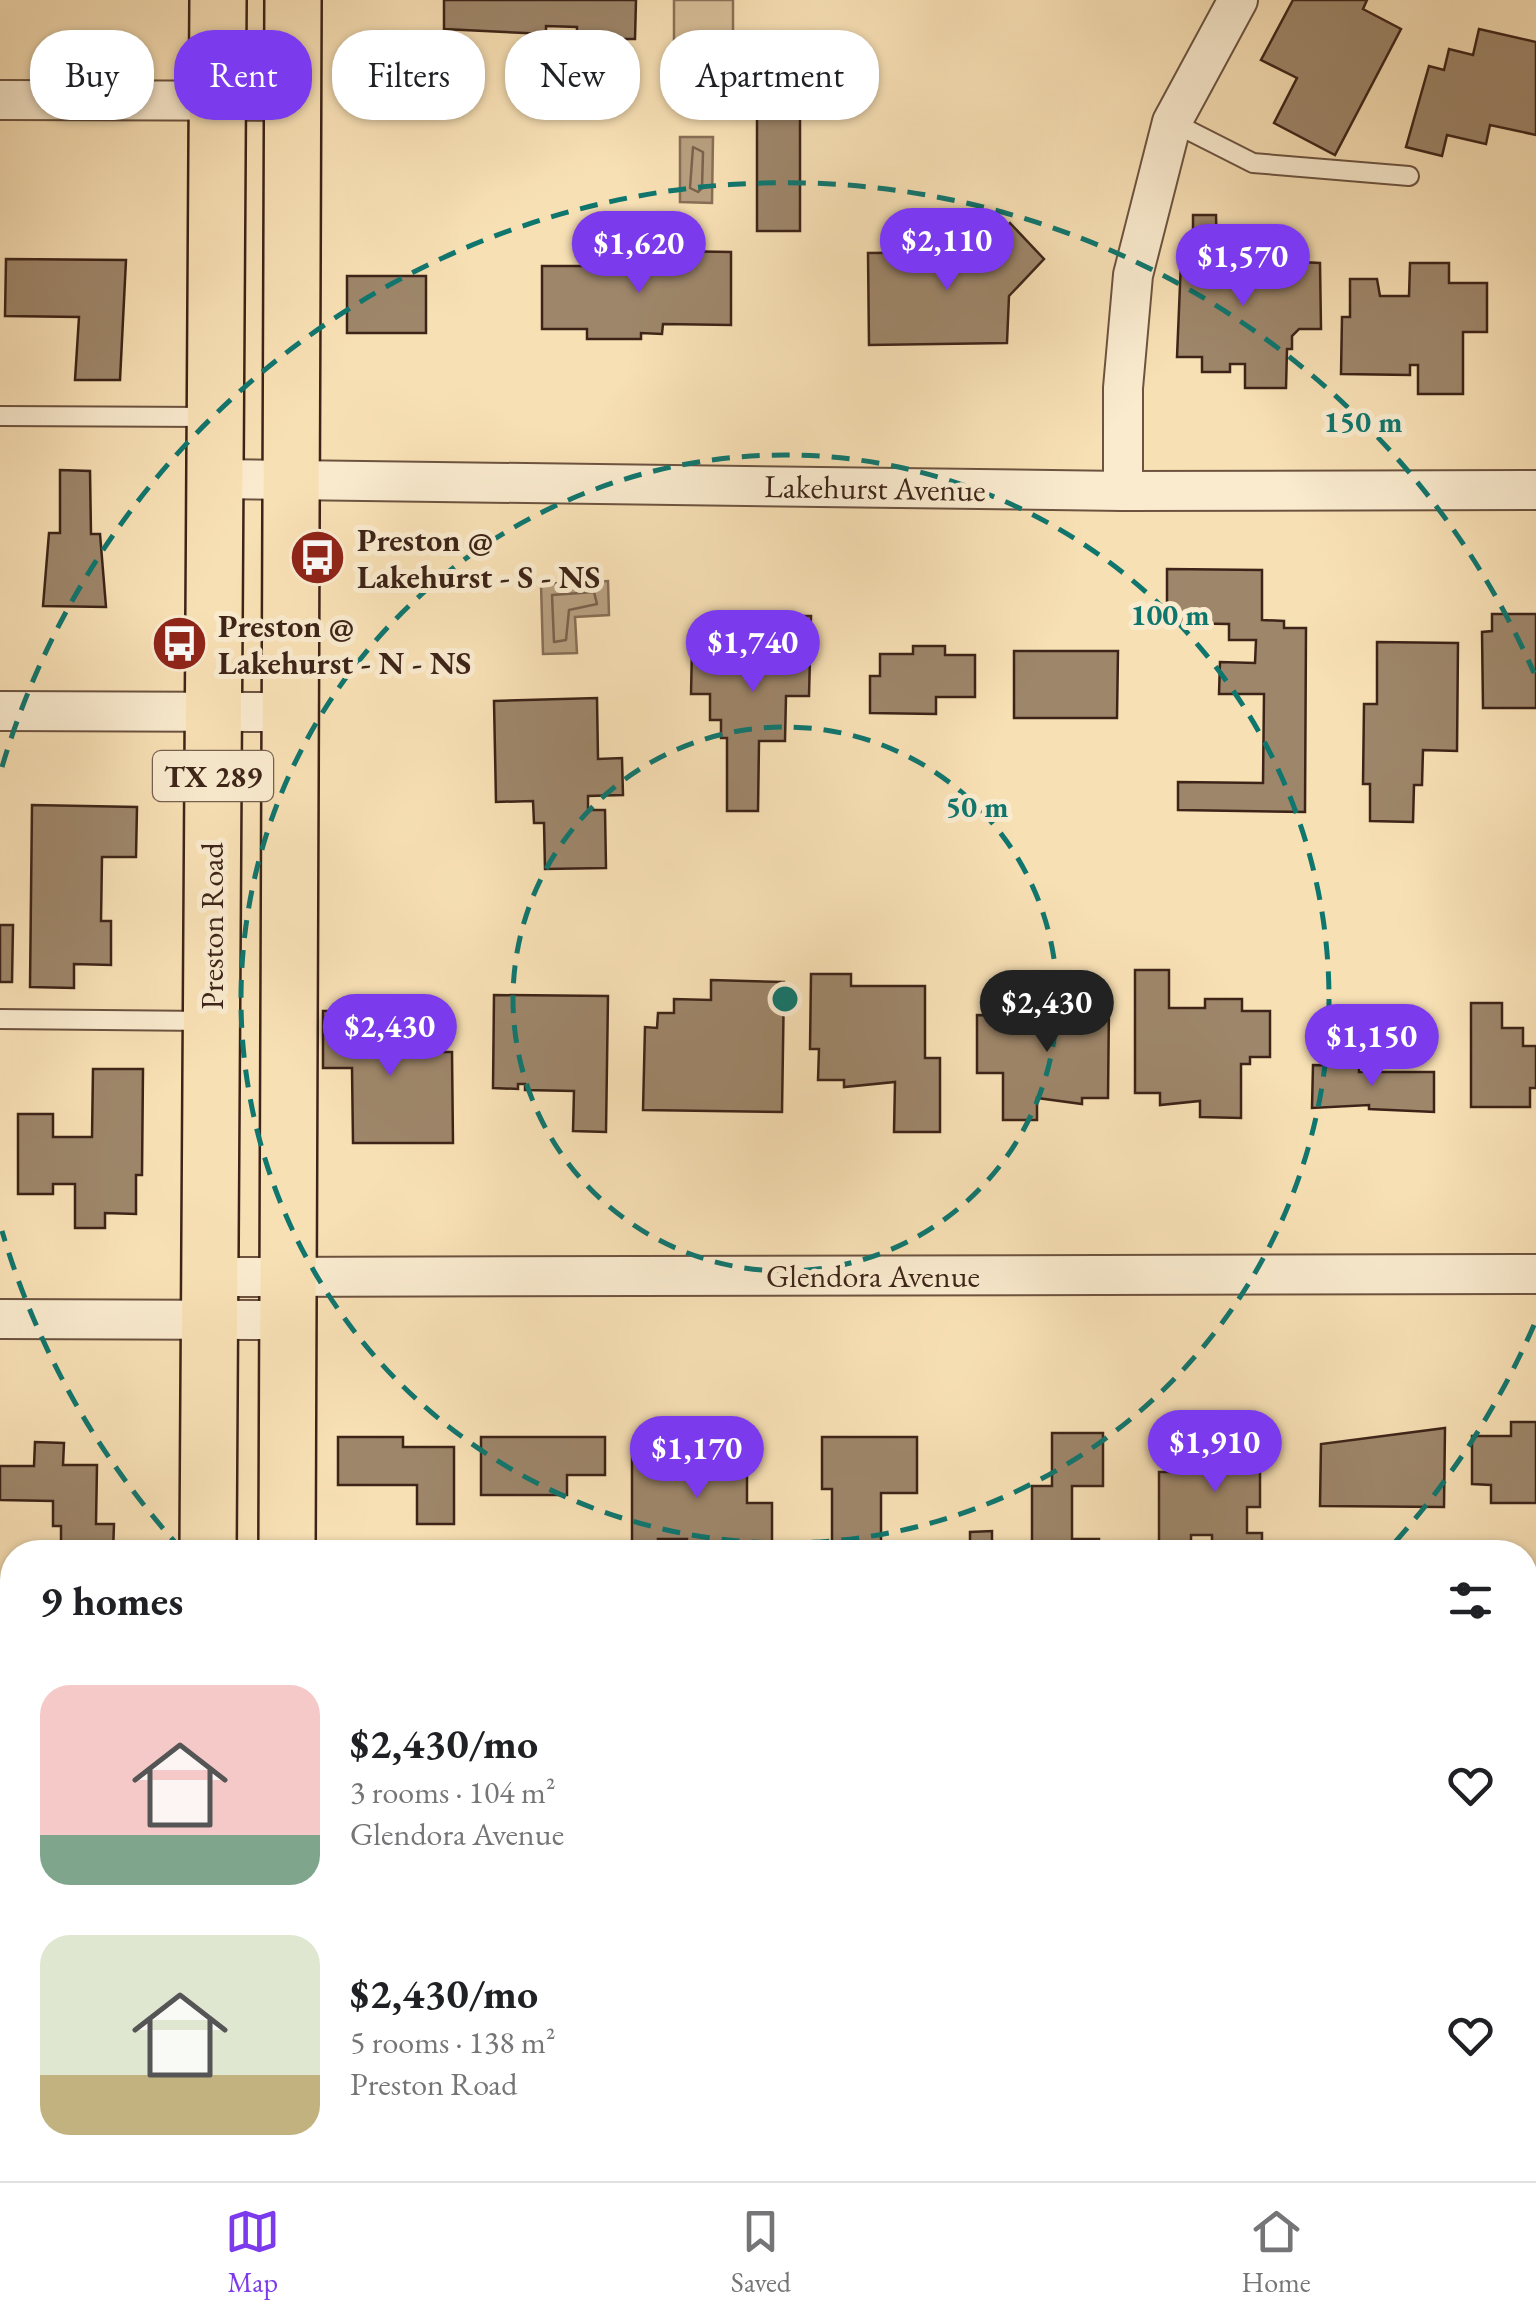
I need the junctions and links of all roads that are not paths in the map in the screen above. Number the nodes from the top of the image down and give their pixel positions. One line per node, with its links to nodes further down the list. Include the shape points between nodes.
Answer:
1 (218, 0): 4 (main road, Preston Road / TX 289)
2 (293, 0): 5 (main road, TX 289)
3 (1238, 0): 10 (street)
4 (218, 30)
5 (293, 30)
6 (0, 100): 7 (street)
7 (174, 101)
8 (218, 120): 13 (main road, Preston Road / TX 289)
9 (293, 120): 15 (main road, TX 289)
10 (1172, 122): 11 (lane, via 1253,163); 17 (street, via 1133,274)
11 (1409, 176)
12 (0, 416): 13 (lane)
13 (216, 417): 14 (main road, Preston Road / TX 289)
14 (215, 479): 15 (street, Lakehurst Avenue); 19 (main road, Preston Road / TX 289)
15 (292, 480): 17 (street, Lakehurst Avenue); 20 (main road, TX 289)
16 (1536, 490): 17 (street, Lakehurst Avenue)
17 (1123, 491)
18 (0, 711): 19 (street)
19 (214, 712): 20 (street); 22 (main road, Preston Road / TX 289)
20 (290, 712): 24 (main road, TX 289)
21 (0, 1018): 22 (lane)
22 (212, 1021): 25 (main road, Preston Road / TX 289)
23 (1536, 1274): 24 (street, Glendora Avenue)
24 (288, 1298): 25 (street, Glendora Avenue); 28 (main road, TX 289)
25 (210, 1299): 26 (street, Glendora Avenue); 27 (main road, Preston Road / TX 289)
26 (0, 1319)
27 (208, 1540)
28 (287, 1540)

